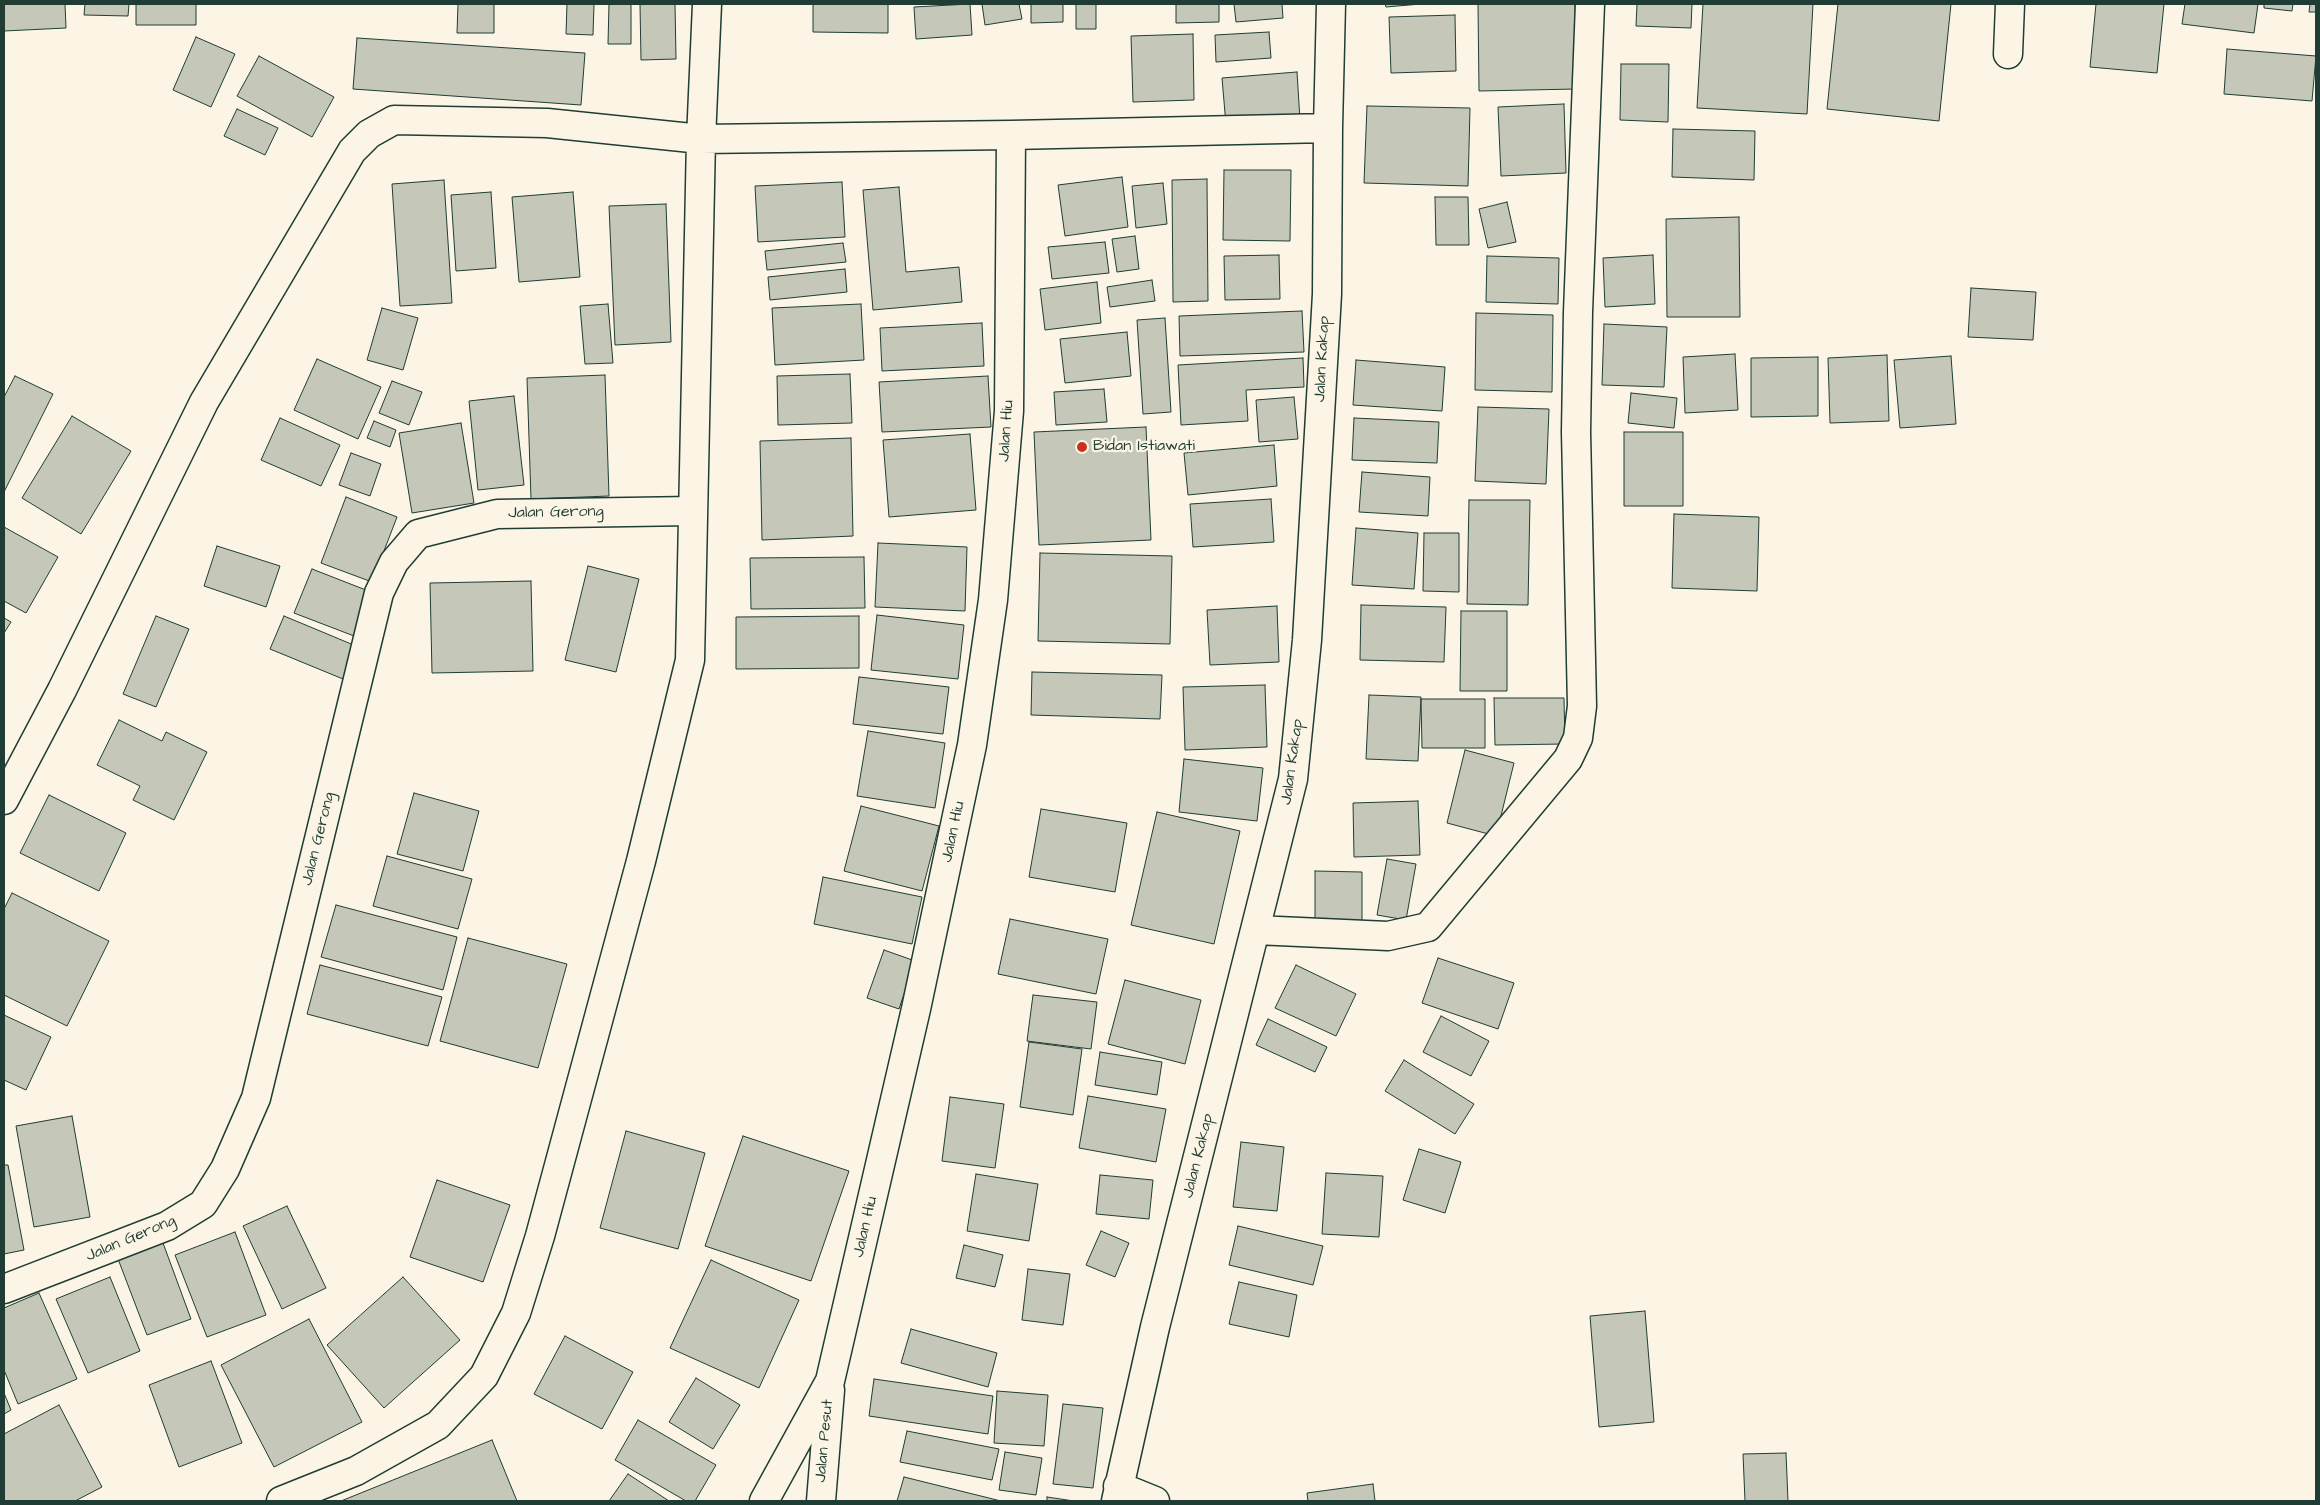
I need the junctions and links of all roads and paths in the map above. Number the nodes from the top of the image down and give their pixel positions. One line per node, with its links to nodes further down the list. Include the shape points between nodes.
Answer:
1 (707, 4): 8 (street)
2 (1331, 4): 6 (street, Jalan Kakap)
3 (1590, 4): 11 (street, via 1576,423 1582,706 1578,738 1568,759 1428,927 1388,936)
4 (2010, 4): 5 (street)
5 (2008, 54)
6 (1328, 128): 7 (street); 11 (street, Jalan Kakap, via 1327,294 1306,650 1293,780)
7 (1011, 135): 8 (street); 13 (street, Jalan Hiu, via 1010,411 993,600 972,745 916,1010)
8 (701, 139): 9 (street); 10 (street, via 548,123 394,120 369,134 352,151 204,402)
9 (693, 511): 12 (street, Jalan Gerong, via 496,514 418,534 394,562 379,593 256,1098 225,1169 203,1204 167,1226); 15 (street, via 690,660 636,880 540,1236 516,1313 484,1376 438,1425 356,1471)
10 (4, 800)
11 (1256, 930): 14 (street, Jalan Kakap, via 1155,1327)
12 (4, 1289)
13 (830, 1381): 16 (street, Jalan Hiu); 17 (street, Jalan Pesut)
14 (1117, 1494): 18 (street)
15 (280, 1501)
16 (764, 1501)
17 (820, 1501)
18 (1155, 1501)

